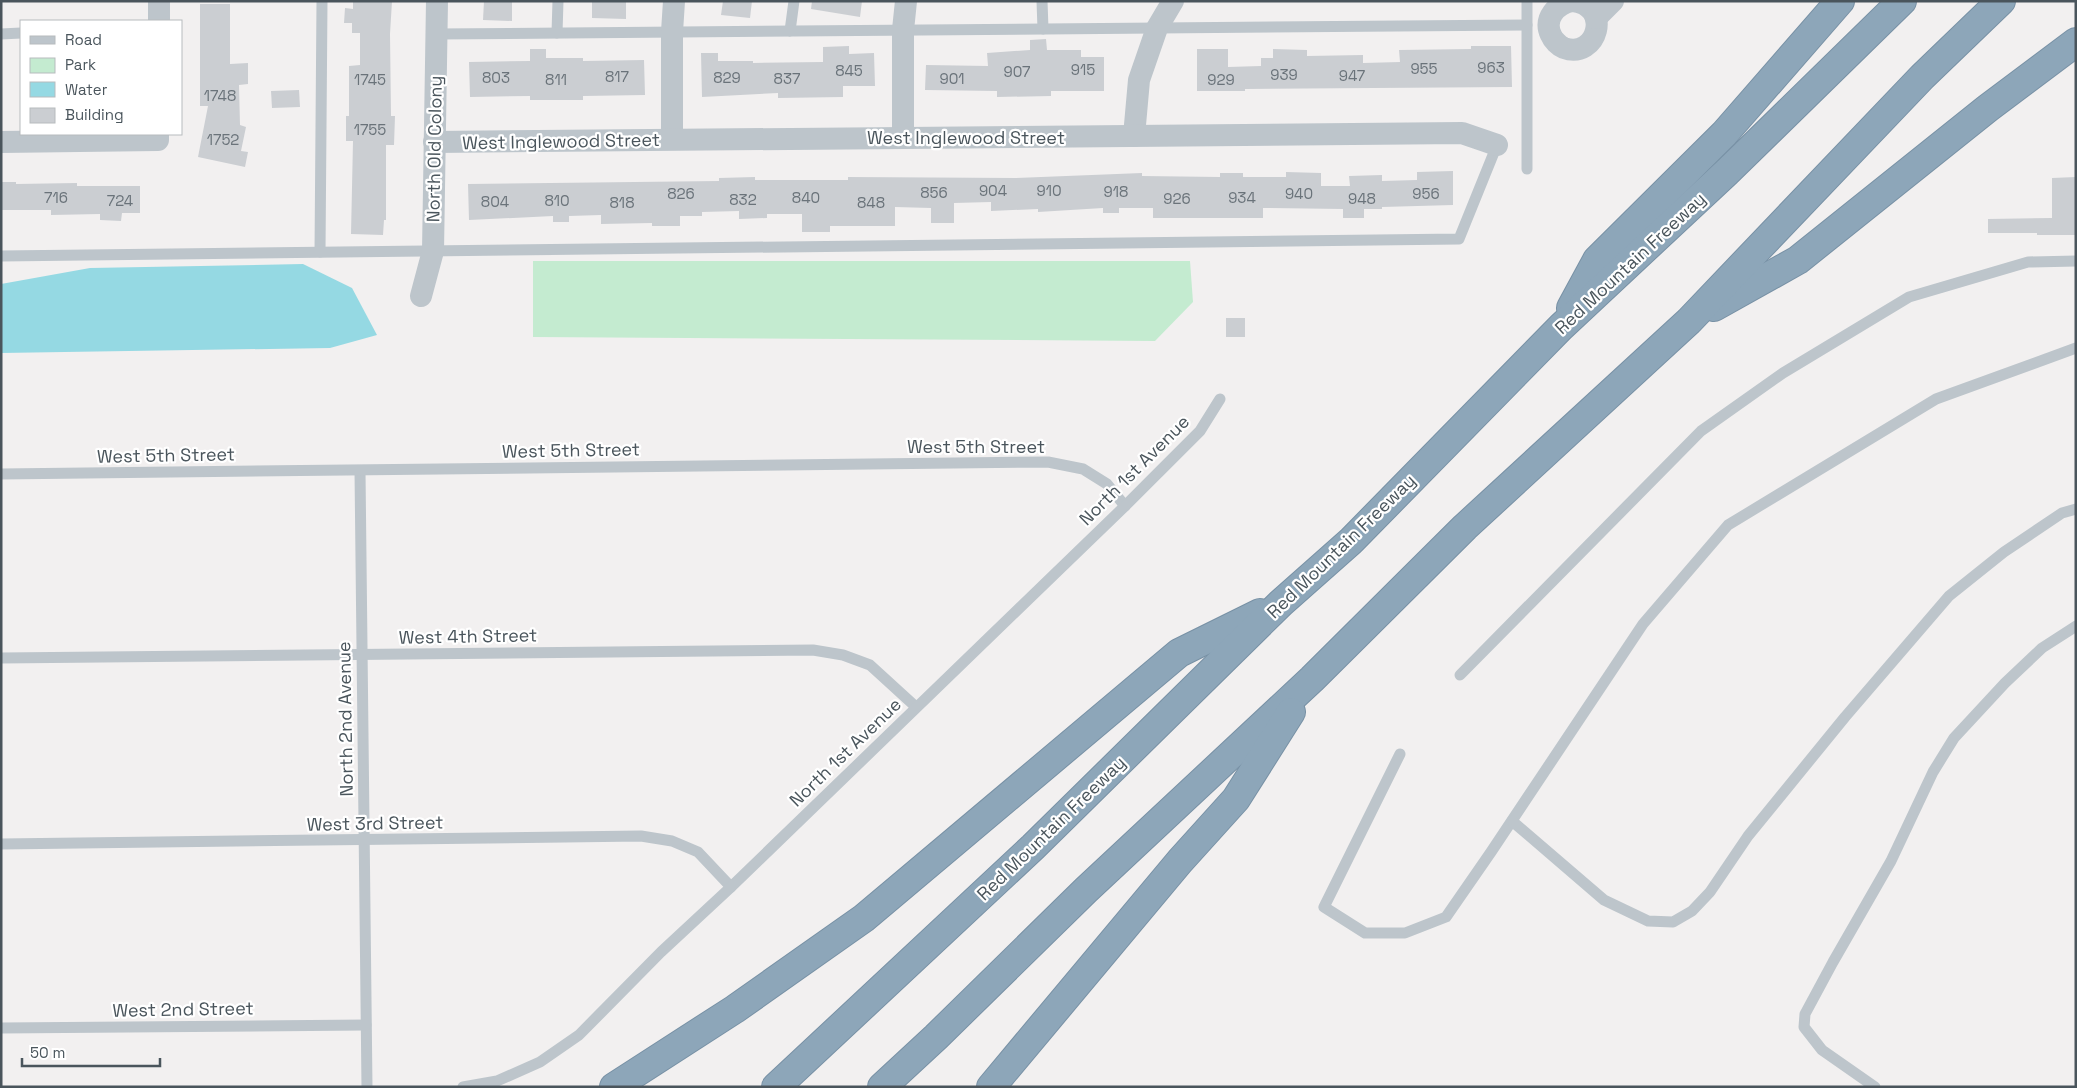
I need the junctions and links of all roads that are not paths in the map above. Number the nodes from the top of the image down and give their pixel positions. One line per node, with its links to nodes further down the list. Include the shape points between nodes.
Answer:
1 (159, 1): 17 (street)
2 (322, 1): 38 (lane)
3 (437, 1): 27 (street, North Old Colony)
4 (558, 1): 24 (lane)
5 (674, 1): 23 (street)
6 (794, 1): 22 (lane)
7 (906, 1): 21 (street)
8 (1042, 1): 20 (lane)
9 (1173, 1): 19 (street)
10 (1527, 1): 18 (lane)
11 (1573, 1): 16 (street, via 1587,6); 16 (street, via 1558,7 1550,20 1551,35 1562,47 1578,49 1592,41 1598,26)
12 (1612, 1): 16 (street)
13 (1840, 1): 43 (highway, via 1724,134 1597,260)
14 (1902, 1): 43 (highway, Red Mountain Freeway, via 1727,172)
15 (2002, 1): 42 (highway, via 1922,77)
16 (1596, 18)
17 (158, 20)
18 (1527, 25): 19 (lane); 36 (lane)
19 (1157, 28): 20 (lane); 29 (street, via 1139,80)
20 (1043, 29): 21 (lane)
21 (903, 30): 22 (lane); 32 (street)
22 (790, 31): 23 (lane)
23 (672, 32): 24 (lane); 31 (street)
24 (557, 33): 27 (lane)
25 (1, 34): 26 (lane)
26 (20, 34)
27 (436, 34): 34 (street, North Old Colony)
28 (2076, 42): 42 (highway, via 1798,260)
29 (1134, 136): 32 (street, West Inglewood Street); 35 (street, West Inglewood Street, via 1462,133)
30 (158, 137): 33 (street)
31 (672, 138): 32 (street, West Inglewood Street); 34 (street, West Inglewood Street)
32 (903, 138)
33 (1, 142)
34 (434, 142): 37 (street, North Old Colony)
35 (1497, 146): 37 (lane, via 1459,239)
36 (1527, 169)
37 (433, 251): 38 (lane); 41 (street, North Old Colony)
38 (320, 252): 39 (lane)
39 (1, 256)
40 (2076, 261): 54 (lane, via 2028,262 1909,297 1783,373 1701,431)
41 (421, 296)
42 (1689, 321): 55 (highway, via 1465,527)
43 (1561, 327): 50 (highway, Red Mountain Freeway, via 1351,541)
44 (2076, 348): 58 (lane, via 1936,399 1728,525 1643,624)
45 (1220, 398): 48 (lane, North 1st Avenue, via 1200,431)
46 (360, 471): 47 (lane, West 5th Street); 48 (lane, West 5th Street, via 1048,462 1083,468 1107,484); 52 (lane, North 2nd Avenue)
47 (1, 474)
48 (1125, 506): 56 (lane, North 1st Avenue)
49 (2076, 508): 58 (lane, via 2062,513 2004,552 1949,596 1748,836 1710,892 1692,912 1673,922 1648,921 1604,900)
50 (1281, 603): 66 (highway, via 1179,653 864,918 735,1009); 67 (highway, Red Mountain Freeway, via 1033,847)
51 (2076, 626): 70 (lane, via 2042,648 1954,738 1933,772 1891,861 1805,1014 1804,1027 1822,1050)
52 (362, 655): 53 (lane, West 4th Street); 56 (lane, West 4th Street, via 813,650 844,655 870,665); 59 (lane, North 2nd Avenue)
53 (1, 658)
54 (1460, 675)
55 (1312, 679): 68 (highway); 69 (highway, via 1236,799)
56 (916, 707): 61 (lane, North 1st Avenue)
57 (1400, 754): 58 (lane, via 1324,907 1365,934 1405,933 1446,917)
58 (1512, 821)
59 (364, 840): 60 (lane, West 3rd Street); 61 (lane, West 3rd Street, via 641,836 672,840 698,852); 62 (lane, North 2nd Avenue)
60 (1, 844)
61 (732, 887): 65 (lane, North 1st Avenue, via 661,952 579,1035 531,1065 497,1080)
62 (366, 1025): 63 (lane, West 2nd Street); 64 (lane, North 2nd Avenue)
63 (1, 1028)
64 (367, 1087)
65 (463, 1087)
66 (614, 1087)
67 (776, 1087)
68 (882, 1087)
69 (990, 1087)
70 (1876, 1087)

